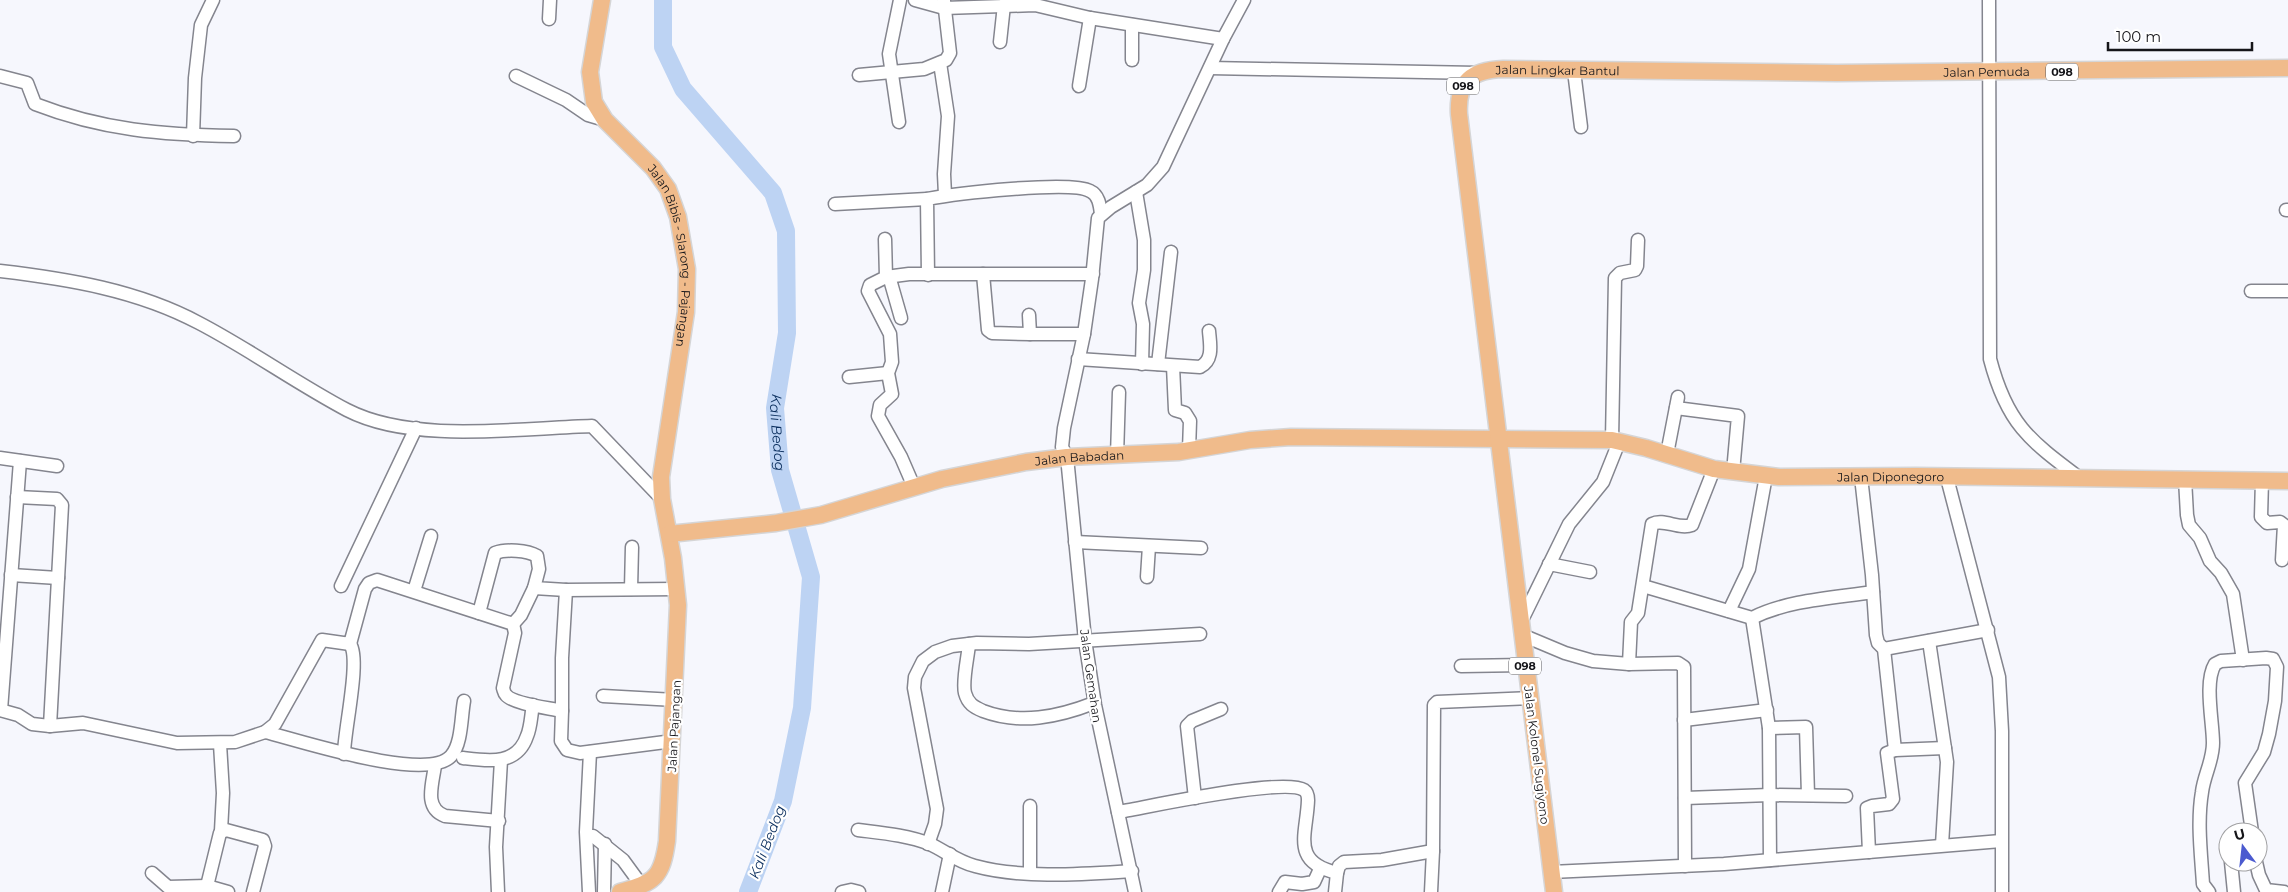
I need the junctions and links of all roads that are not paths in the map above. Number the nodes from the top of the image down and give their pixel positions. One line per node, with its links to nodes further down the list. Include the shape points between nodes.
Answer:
1 (213, 0): 33 (street, via 200,25)
2 (550, 0): 11 (street)
3 (602, 0): 30 (main road, Jalan Bibis - Slarong - Pajangan, via 590,80 594,102)
4 (900, 0): 20 (street, via 890,46)
5 (915, 0): 8 (street)
6 (1244, 0): 13 (street)
7 (1989, 0): 23 (street)
8 (944, 4): 9 (street); 16 (street, via 950,53)
9 (1004, 5): 10 (street, via 1035,5); 14 (street)
10 (1090, 18): 12 (street); 28 (street)
11 (550, 19)
12 (1132, 24): 13 (street); 15 (street)
13 (1223, 39): 17 (street)
14 (1000, 42)
15 (1132, 60)
16 (940, 63): 20 (street); 36 (street, via 948,116)
17 (1210, 68): 21 (street); 35 (street, via 1163,167 1157,176)
18 (2288, 68): 23 (main road, Jalan Pemuda / 098)
19 (1574, 71): 22 (main road, Jalan Lingkar Bantul / 098, via 1495,69); 24 (main road, Jalan Lingkar Bantul / 098); 32 (street)
20 (892, 73): 25 (street); 31 (street)
21 (1441, 73): 22 (street); 29 (street)
22 (1477, 73): 29 (main road, 098)
23 (1989, 73): 24 (main road, Jalan Pemuda / 098); 77 (street, via 1990,359 1998,388 2020,427)
24 (1837, 74)
25 (859, 75)
26 (0, 76): 33 (street, via 27,83 35,104 67,117 102,126)
27 (516, 76): 30 (street, via 566,100 588,115)
28 (1079, 86)
29 (1462, 88): 63 (main road, 098, via 1459,114)
30 (605, 120): 83 (main road, Jalan Bibis - Slarong - Pajangan, via 653,168 668,189 676,206 684,244 688,283 686,312 668,423 661,478)
31 (899, 122)
32 (1581, 127)
33 (193, 136): 34 (street)
34 (234, 136)
35 (1136, 192): 39 (street); 56 (street, via 1144,240 1139,303 1143,324)
36 (945, 195): 37 (street); 39 (street, via 1054,186 1090,190 1096,196)
37 (927, 199): 38 (street); 46 (street)
38 (836, 204)
39 (1101, 214): 45 (street, Jalan Gemahan, via 1097,223)
40 (885, 239): 47 (street)
41 (1638, 240): 64 (street, via 1635,270 1620,273 1615,278)
42 (1171, 252): 57 (street)
43 (0, 271): 62 (street, via 86,283 164,308 198,322 358,416)
44 (983, 274): 45 (street); 46 (street); 53 (street, via 988,330 992,333)
45 (1093, 274): 54 (street, Jalan Gemahan)
46 (928, 275): 47 (street)
47 (888, 276): 51 (street); 59 (street, via 870,286 868,291 890,334 892,362)
48 (2251, 291): 49 (street)
49 (2288, 291)
50 (1029, 315): 53 (street)
51 (901, 318)
52 (1209, 331): 58 (street, via 1210,357 1207,363 1198,367)
53 (1030, 334): 54 (street)
54 (1084, 334): 55 (street, Jalan Gemahan)
55 (1078, 359): 56 (street); 68 (street, Jalan Gemahan, via 1064,428 1062,448)
56 (1142, 364): 57 (street)
57 (1158, 364): 58 (street)
58 (1173, 366): 65 (street, via 1175,410 1186,413 1190,420)
59 (888, 373): 60 (street); 81 (street, via 892,394 880,404 878,416)
60 (849, 377)
61 (1119, 392): 67 (street)
62 (416, 428): 83 (street, via 462,433 592,426); 96 (street)
63 (1498, 439): 64 (main road, Jalan Diponegoro); 65 (main road, Jalan Babadan, via 1291,436); 108 (main road, Jalan Kolonel Sugiyono / 098)
64 (1615, 441): 66 (main road, Jalan Diponegoro); 91 (street, via 1604,482 1569,524)
65 (1188, 450): 67 (main road, Jalan Babadan)
66 (1667, 454): 72 (main road, Jalan Diponegoro); 73 (street, via 1677,402 1738,416)
67 (1117, 456): 68 (main road, Jalan Babadan)
68 (1067, 457): 81 (main road, Jalan Babadan, via 1005,465); 86 (street, Jalan Gemahan)
69 (0, 458): 70 (street)
70 (20, 461): 71 (street); 82 (street)
71 (57, 466)
72 (1714, 469): 73 (main road, Jalan Diponegoro); 97 (street, via 1692,525 1652,524)
73 (1733, 472): 74 (main road, Jalan Diponegoro)
74 (1766, 476): 75 (main road, Jalan Diponegoro, via 1807,479); 104 (street, via 1749,569)
75 (1862, 477): 76 (main road, Jalan Diponegoro); 103 (street)
76 (1947, 478): 77 (main road, Jalan Diponegoro); 109 (street)
77 (2080, 479): 78 (main road, Jalan Diponegoro)
78 (2185, 479): 79 (main road, Jalan Diponegoro); 116 (street, via 2190,525 2200,538 2210,562 2221,573 2233,594)
79 (2262, 480): 80 (main road, Jalan Diponegoro); 90 (street, via 2264,522 2284,525)
80 (2288, 480)
81 (914, 487): 84 (main road, Jalan Babadan, via 821,515)
82 (17, 497): 93 (street); 95 (street, via 60,501)
83 (662, 499): 84 (main road, Jalan Bibis - Slarong - Pajangan)
84 (669, 534): 100 (main road, Jalan Pajangan)
85 (431, 536): 102 (street)
86 (1076, 542): 87 (street); 111 (street, Jalan Gemahan)
87 (1149, 546): 89 (street); 94 (street)
88 (632, 547): 99 (street)
89 (1201, 548)
90 (2282, 560)
91 (1549, 564): 92 (street); 108 (street)
92 (1590, 572)
93 (11, 575): 95 (street); 127 (street)
94 (1147, 577)
95 (58, 578): 131 (street)
96 (341, 586)
97 (1643, 586): 104 (street); 118 (street, via 1638,613 1631,622)
98 (534, 588): 101 (street); 105 (street, via 539,569 536,556 527,552 496,552); 107 (street)
99 (631, 589): 100 (street); 101 (street)
100 (677, 589): 122 (main road, Jalan Pajangan)
101 (566, 590): 129 (street)
102 (414, 591): 105 (street); 113 (street, via 378,580 369,583)
103 (1873, 592): 106 (street, via 1784,606); 115 (street, via 1877,639)
104 (1729, 611): 106 (street)
105 (479, 613): 107 (street)
106 (1752, 618): 128 (street)
107 (513, 624): 125 (street, via 515,633 503,689 508,697)
108 (1521, 629): 117 (main road, Jalan Kolonel Sugiyono / 098); 118 (street, via 1582,659)
109 (1988, 630): 112 (street); 155 (street, via 2001,701)
110 (1200, 634): 111 (street)
111 (1085, 640): 114 (street); 124 (street, Jalan Gemahan)
112 (1929, 641): 115 (street); 136 (street)
113 (350, 644): 133 (street, via 322,640 276,724); 139 (street, via 354,649 354,670)
114 (969, 644): 124 (street, via 964,686 968,700 975,708 1015,719 1064,714); 157 (street, via 935,652 924,661 915,678 916,706 937,809)
115 (1884, 649): 137 (street)
116 (2243, 660): 151 (street, via 2272,659 2277,667 2275,701 2267,742 2246,782); 192 (street, via 2218,662 2213,668 2212,756 2202,791 2200,817 2203,884)
117 (1525, 664): 119 (street); 121 (main road, Jalan Kolonel Sugiyono / 098)
118 (1629, 664): 130 (street, via 1682,664)
119 (1461, 666)
120 (603, 696): 122 (street)
121 (1530, 698): 159 (street, via 1434,704); 168 (main road, Jalan Kolonel Sugiyono / 098)
122 (675, 700): 134 (main road, Jalan Pajangan)
123 (464, 701): 142 (street, via 457,745 445,762)
124 (1094, 703): 149 (street, Jalan Gemahan)
125 (533, 705): 129 (street); 141 (street, via 527,738 514,754)
126 (1221, 709): 146 (street, via 1187,726)
127 (0, 710): 131 (street, via 18,715 32,724)
128 (1767, 710): 130 (street); 132 (street)
129 (562, 711): 138 (street, via 563,746 573,753)
130 (1684, 720): 147 (street)
131 (50, 726): 135 (street, via 83,723 177,743)
132 (1769, 728): 143 (street); 144 (street, via 1806,727)
133 (265, 732): 135 (street); 139 (street)
134 (673, 741): 138 (street); 175 (main road, Jalan Pajangan, via 665,858 657,875)
135 (220, 744): 153 (street, via 223,793)
136 (1946, 748): 137 (street); 158 (street)
137 (1895, 750): 160 (street, via 1886,755 1892,802 1867,808)
138 (590, 752): 180 (street, via 586,832)
139 (344, 754): 142 (street)
140 (463, 758): 141 (street)
141 (501, 760): 150 (street)
142 (435, 765): 150 (street, via 431,796 437,813)
143 (1770, 795): 144 (street); 147 (street); 162 (street)
144 (1808, 795): 145 (street)
145 (1846, 796)
146 (1195, 798): 149 (street); 165 (street, via 1267,787 1304,790 1308,802 1303,845)
147 (1685, 798): 164 (street)
148 (1030, 806): 166 (street)
149 (1118, 812): 167 (street, Jalan Gemahan)
150 (499, 821): 179 (street)
151 (2251, 822)
152 (858, 830): 157 (street, via 901,836)
153 (220, 831): 174 (street); 178 (street, via 263,840 265,846)
154 (593, 836): 156 (street)
155 (2001, 841): 158 (street); 191 (street)
156 (605, 844): 175 (street, via 629,867); 181 (street)
157 (928, 844): 161 (street)
158 (1942, 845): 160 (street)
159 (1433, 852): 172 (street, via 1344,862); 189 (street)
160 (1868, 852): 162 (street)
161 (950, 854): 163 (street); 173 (street)
162 (1770, 860): 164 (street)
163 (965, 863): 166 (street, via 991,870); 173 (street)
164 (1686, 866): 168 (street)
165 (1320, 869): 172 (street); 187 (street, via 1314,882 1285,882)
166 (1030, 872): 167 (street)
167 (1132, 872): 186 (street, Jalan Gemahan)
168 (1551, 872): 190 (main road, Jalan Kolonel Sugiyono / 098)
169 (2232, 872): 193 (street)
170 (2258, 872): 194 (street, via 2266,890)
171 (152, 873): 176 (street)
172 (1337, 873): 188 (street)
173 (946, 874): 185 (street)
174 (207, 886): 176 (street); 177 (street)
175 (642, 886): 182 (main road, Jalan Pajangan)
176 (167, 889)
177 (228, 892)
178 (253, 892)
179 (498, 892)
180 (589, 892)
181 (604, 892)
182 (620, 892)
183 (842, 892): 184 (street)
184 (859, 892)
185 (942, 892)
186 (1135, 892)
187 (1279, 892)
188 (1335, 892)
189 (1430, 892)
190 (1554, 892)
191 (2002, 892)
192 (2209, 892)
193 (2234, 892)
194 (2284, 892)

